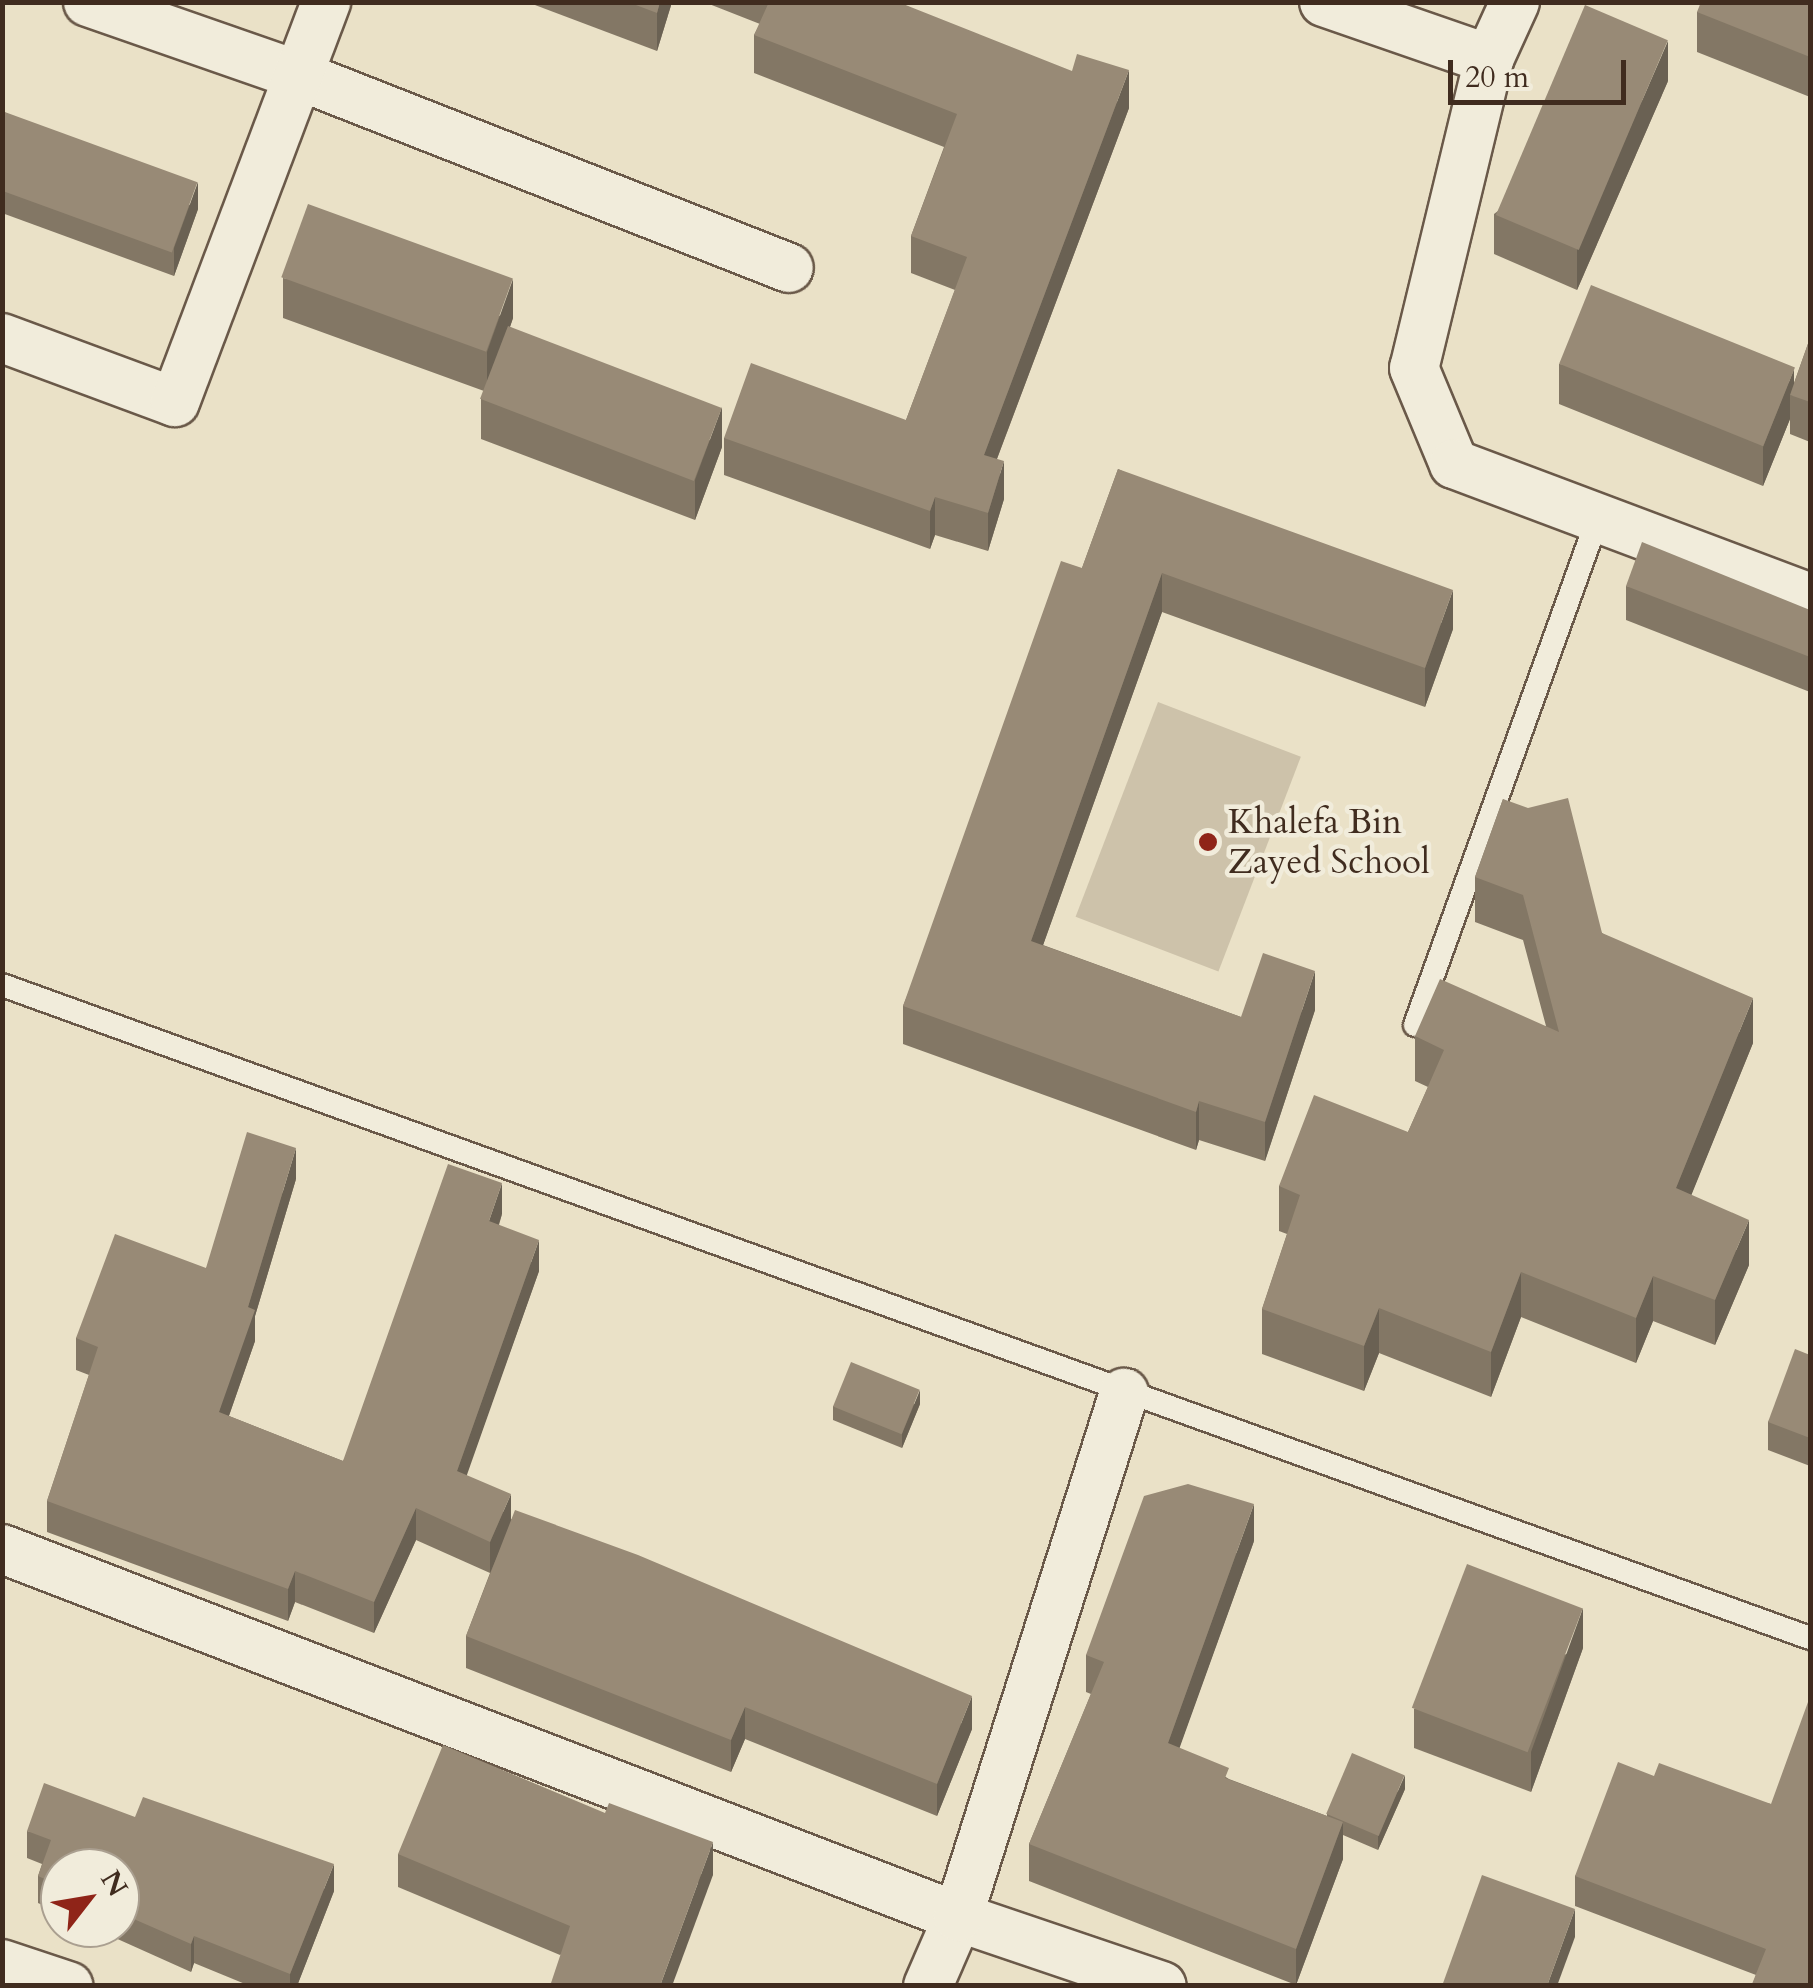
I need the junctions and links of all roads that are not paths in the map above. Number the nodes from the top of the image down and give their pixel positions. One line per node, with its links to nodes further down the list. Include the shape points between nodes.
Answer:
1 (88, 2): 6 (street)
2 (326, 2): 6 (street)
3 (1324, 2): 5 (street)
4 (1515, 2): 5 (street)
5 (1489, 59): 9 (street, via 1414,368 1454,464)
6 (300, 76): 7 (street); 8 (street, via 175,402)
7 (788, 268)
8 (2, 338)
9 (1596, 523): 10 (street); 12 (lane)
10 (1810, 598)
11 (2, 985): 13 (lane)
12 (1414, 1025)
13 (1124, 1393): 15 (lane); 16 (street)
14 (2, 1549): 16 (street)
15 (1810, 1638)
16 (958, 1917): 19 (street); 20 (street)
17 (2, 1964): 18 (street)
18 (68, 1986)
19 (928, 1986)
20 (1162, 1986)

